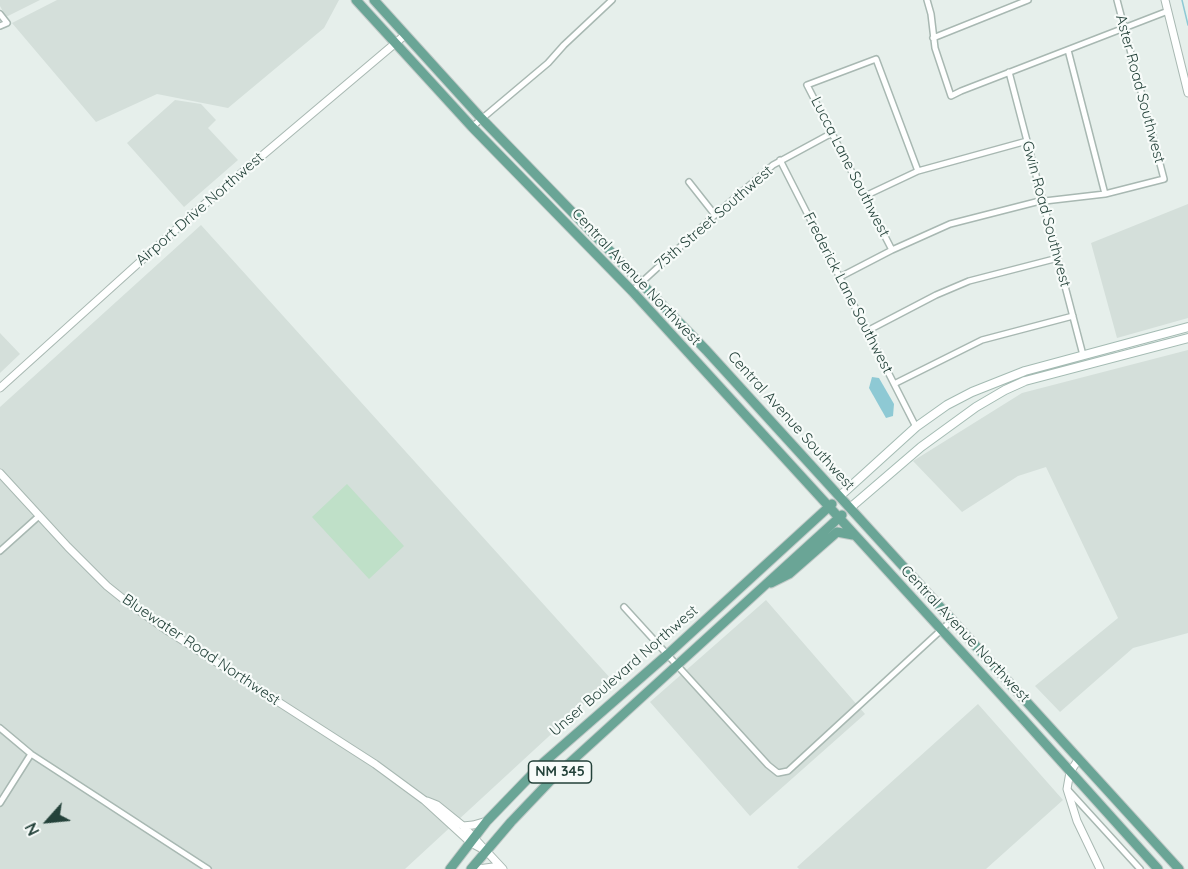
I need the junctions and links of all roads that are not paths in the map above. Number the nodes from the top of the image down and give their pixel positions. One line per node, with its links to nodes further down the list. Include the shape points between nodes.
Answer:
1 (356, 0): 14 (main road, Central Avenue Northwest)
2 (374, 0): 12 (main road, Central Avenue Southwest)
3 (612, 0): 20 (street, via 548,63)
4 (927, 0): 13 (street)
5 (1028, 0): 13 (street)
6 (1117, 0): 11 (street, Aster Road Southwest)
7 (1165, 0): 8 (street)
8 (1168, 11): 11 (street); 19 (street)
9 (0, 14): 10 (street, via 7,23)
10 (0, 26)
11 (1124, 27): 15 (street); 27 (street, Aster Road Southwest, via 1164,179)
12 (405, 35): 14 (street, Airport Drive Northwest); 17 (main road, Central Avenue Southwest)
13 (933, 38): 16 (street, via 951,96)
14 (395, 42): 18 (main road, Central Avenue Northwest); 42 (street, Airport Drive Northwest, via 193,214)
15 (1068, 50): 16 (street); 27 (street)
16 (1010, 72): 23 (street, Gwin Road Southwest)
17 (440, 73): 18 (main road); 20 (main road, Central Avenue Southwest)
18 (430, 81): 21 (main road, Central Avenue Northwest)
19 (1188, 93)
20 (481, 118): 21 (street); 34 (main road, Central Avenue Southwest)
21 (472, 127): 35 (main road, Central Avenue Northwest)
22 (832, 133): 24 (street, 75th Street Southwest); 25 (street, Lucca Lane Southwest, via 807,85 876,59); 28 (street, Lucca Lane Southwest)
23 (1027, 141): 25 (street); 29 (street, Gwin Road Southwest)
24 (780, 160): 30 (street, 75th Street Southwest); 33 (street, Frederick Lane Southwest)
25 (918, 171): 28 (street)
26 (689, 182): 30 (street)
27 (1105, 194): 29 (street)
28 (865, 196): 31 (street, Lucca Lane Southwest)
29 (1043, 200): 31 (street, via 950,224); 32 (street, Gwin Road Southwest)
30 (715, 214): 34 (street, 75th Street Southwest)
31 (892, 250): 33 (street)
32 (1058, 258): 36 (street, Gwin Road Southwest); 38 (street, via 969,281)
33 (840, 277): 38 (street, Frederick Lane Southwest)
34 (642, 282): 35 (street, 75th Street Southwest); 45 (main road, Central Avenue Southwest)
35 (632, 291): 46 (main road, Central Avenue Northwest)
36 (1073, 316): 40 (street, Gwin Road Southwest); 41 (street, via 982,340)
37 (1188, 327): 40 (main road)
38 (867, 331): 41 (street, Frederick Lane Southwest)
39 (1188, 338): 47 (main road, via 1025,381 1005,390 921,447)
40 (1083, 355): 43 (main road, via 988,384)
41 (894, 384): 43 (street, Frederick Lane Southwest)
42 (0, 388)
43 (916, 427): 45 (main road)
44 (0, 473): 48 (street, Bluewater Road Northwest)
45 (840, 496): 46 (main road, NM 345); 47 (main road, Central Avenue Southwest)
46 (829, 507): 49 (main road, Central Avenue Northwest); 56 (main road, Unser Boulevard Northwest / NM 345)
47 (850, 508): 49 (main road, NM 345); 54 (main road, Central Avenue Southwest)
48 (39, 516): 51 (street); 63 (street, Bluewater Road Northwest, via 102,581 146,616)
49 (839, 518): 50 (main road, Central Avenue Northwest); 52 (main road, Unser Boulevard Northwest / NM 345)
50 (855, 535): 52 (main road, via 837,532 789,574); 55 (main road, Central Avenue Northwest)
51 (0, 550)
52 (762, 587): 57 (main road, Unser Boulevard Northwest / NM 345)
53 (624, 606): 56 (street)
54 (952, 620): 55 (street); 60 (main road, Central Avenue Southwest)
55 (940, 629): 57 (street, via 783,773 768,765); 61 (main road, Central Avenue Northwest)
56 (668, 654): 57 (street); 65 (main road, Unser Boulevard Northwest / NM 345, via 551,755)
57 (678, 664): 68 (main road, Unser Boulevard Northwest / NM 345, via 552,779)
58 (0, 728): 59 (street)
59 (31, 754): 64 (street); 69 (street)
60 (1078, 760): 61 (street); 78 (main road, Central Avenue Southwest)
61 (1070, 772): 62 (street); 77 (main road, Central Avenue Northwest)
62 (1067, 789): 75 (street); 76 (street)
63 (424, 800): 66 (street, Bluewater Road Northwest); 67 (street, Bluewater Road Northwest)
64 (0, 803)
65 (487, 821): 66 (street); 67 (main road, Unser Boulevard Northwest / NM 345)
66 (463, 825): 67 (street, Bluewater Road Northwest)
67 (473, 840): 68 (street, Bluewater Road Northwest); 70 (main road, Unser Boulevard Northwest / NM 345)
68 (486, 851): 71 (main road, Unser Boulevard Northwest / NM 345); 74 (street, Bluewater Road Northwest)
69 (208, 869)
70 (450, 869)
71 (471, 869)
72 (478, 869): 73 (street)
73 (496, 869)
74 (503, 869)
75 (1100, 869)
76 (1140, 869)
77 (1158, 869)
78 (1179, 869)

